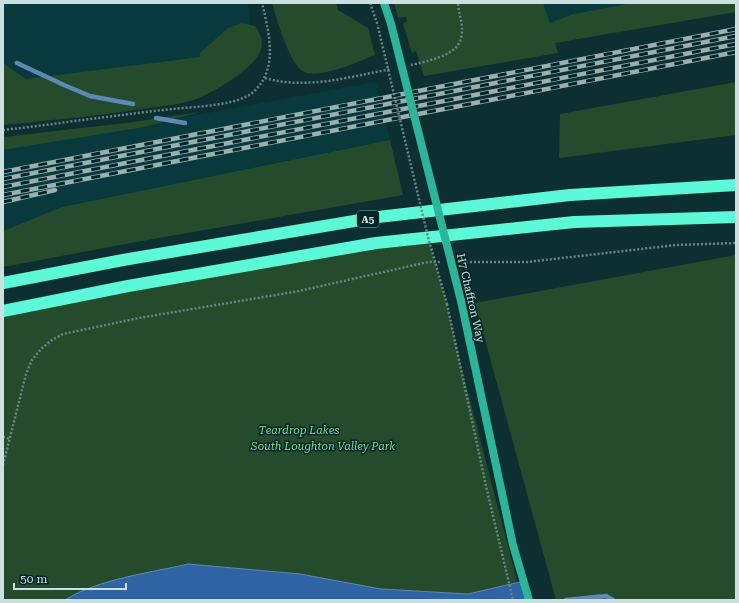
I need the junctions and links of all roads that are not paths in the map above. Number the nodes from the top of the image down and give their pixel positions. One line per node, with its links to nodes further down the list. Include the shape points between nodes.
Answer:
1 (384, 3): 6 (street, H7 Chaffron Way, bridge, via 461,301 513,545)
2 (736, 185): 4 (highway, A5, via 570,195 378,217)
3 (736, 217): 5 (highway, A5, via 574,222 376,243 128,286)
4 (3, 283)
5 (3, 311)
6 (530, 600)

